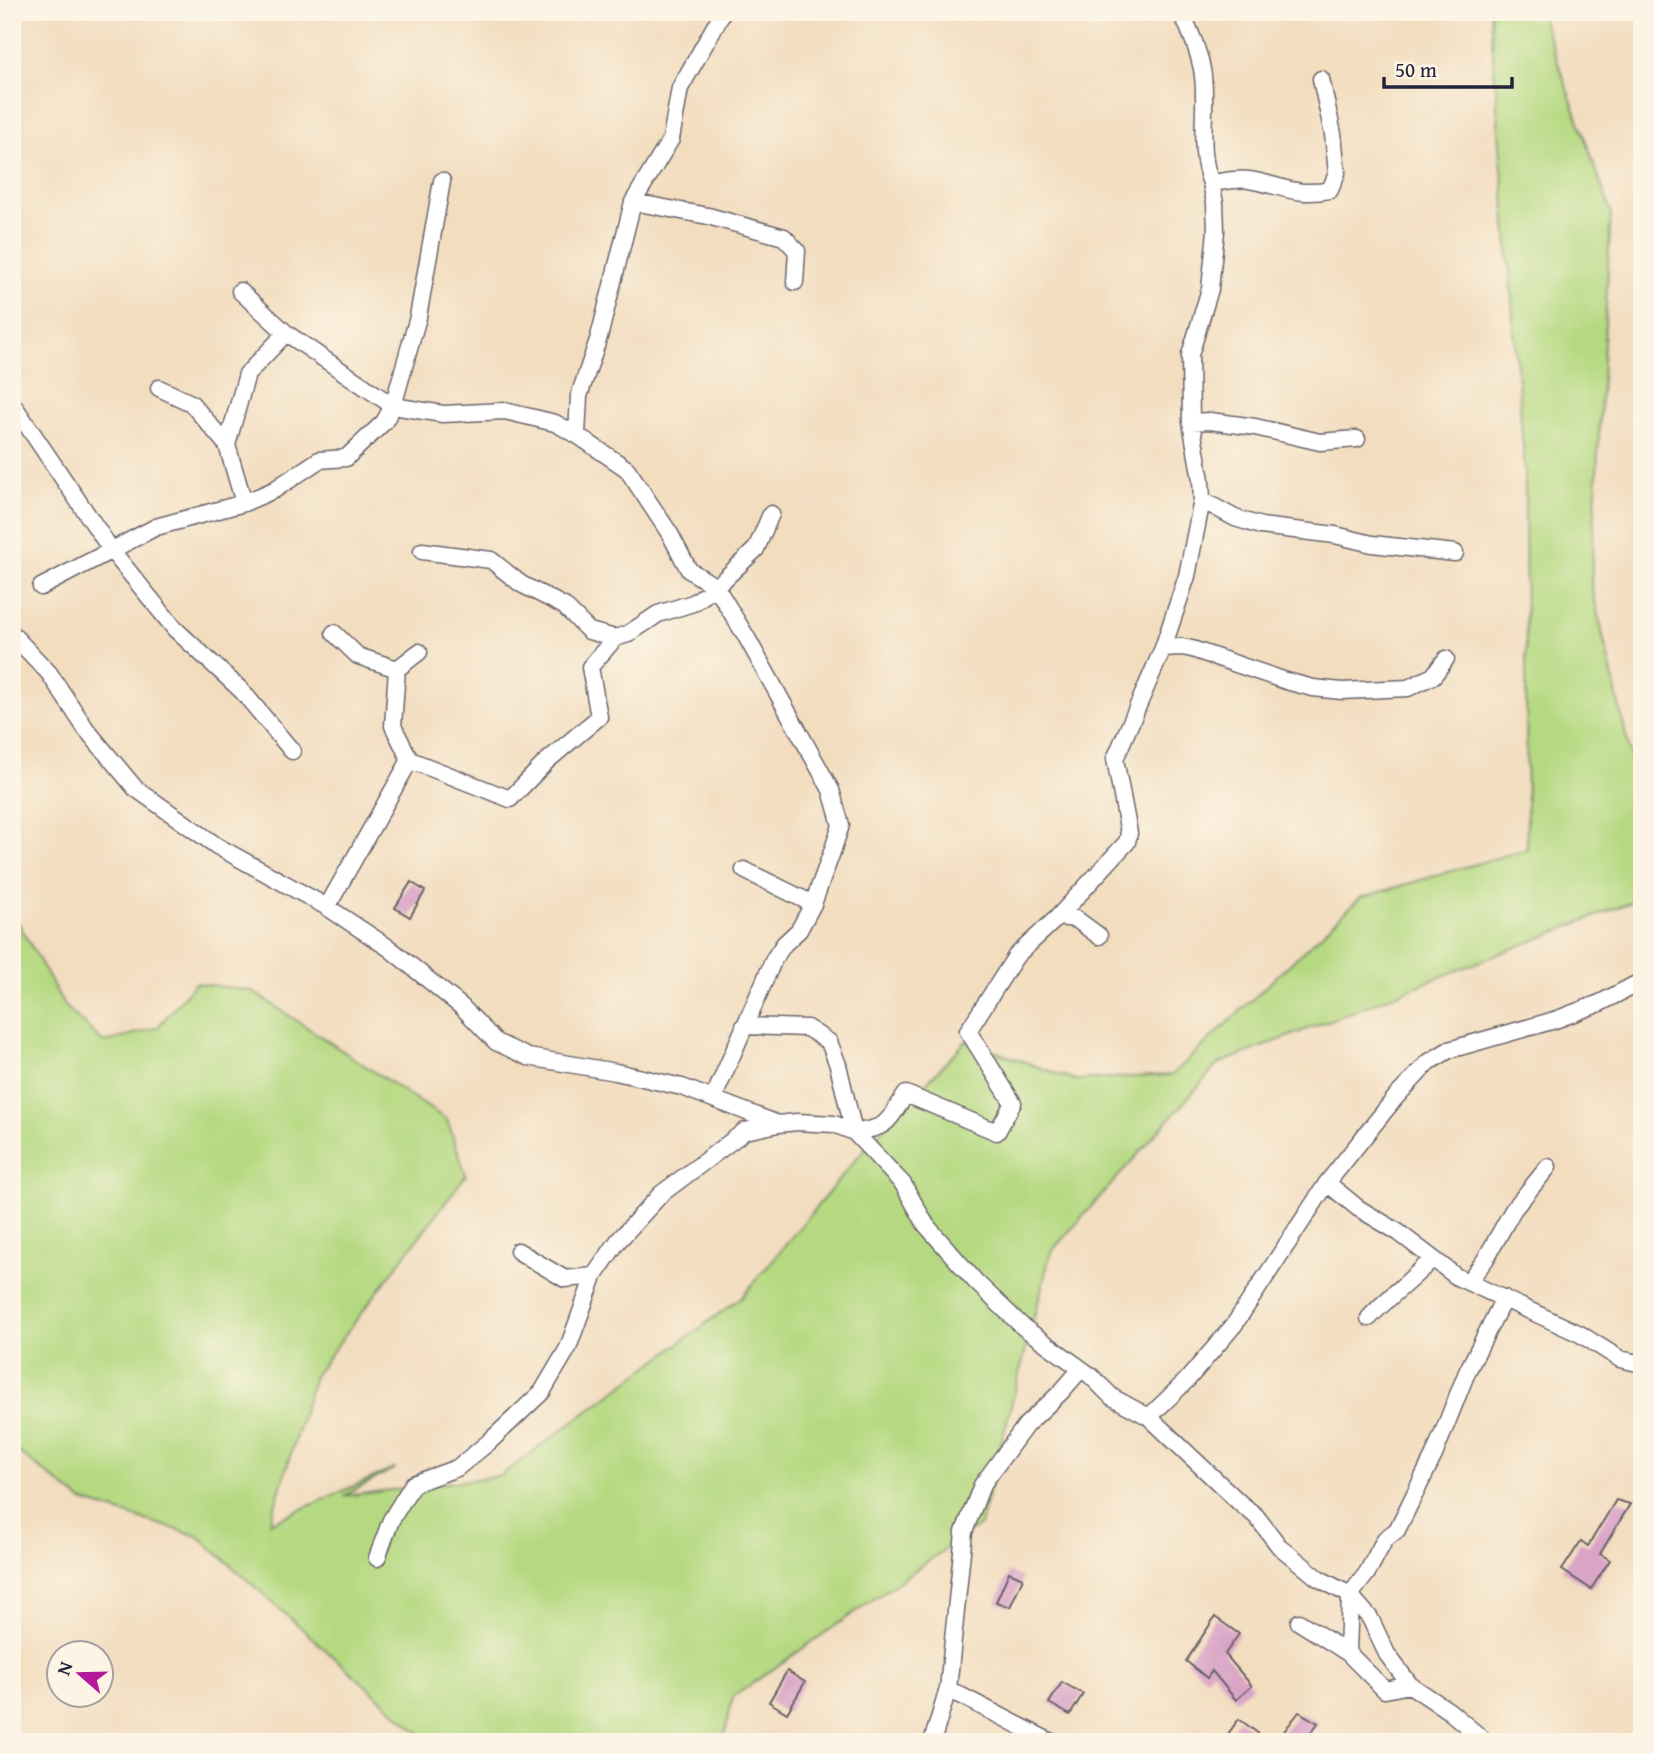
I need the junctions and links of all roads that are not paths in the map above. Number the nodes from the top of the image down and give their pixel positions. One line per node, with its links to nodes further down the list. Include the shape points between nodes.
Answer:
1 (723, 12): 6 (street, via 680,88 671,139)
2 (1181, 12): 5 (street, via 1202,71 1203,136)
3 (1321, 79): 5 (street, via 1337,173 1330,190 1311,194 1248,180)
4 (442, 180): 12 (street, via 418,317)
5 (1211, 183): 13 (street, via 1216,231 1210,289 1190,355)
6 (633, 202): 7 (street, via 785,237 797,251); 14 (street, via 579,396)
7 (795, 282)
8 (240, 291): 9 (street)
9 (286, 333): 12 (street); 16 (street, via 247,374)
10 (159, 388): 16 (street, via 191,403)
11 (12, 403): 20 (street)
12 (393, 406): 14 (street, via 443,414 505,411 555,423); 18 (street, via 384,422 346,458 320,460)
13 (1191, 422): 15 (street, via 1255,427 1320,442); 17 (street)
14 (577, 435): 24 (street, via 627,469 689,570)
15 (1357, 439)
16 (227, 445): 18 (street)
17 (1202, 499): 22 (street, via 1235,518 1261,526); 28 (street, via 1187,576)
18 (244, 503): 20 (street, via 156,527)
19 (771, 514): 24 (street, via 756,550)
20 (112, 551): 23 (street); 32 (street, via 175,629 242,691)
21 (422, 551): 27 (street, via 491,560 521,584 564,606 589,631)
22 (1455, 553)
23 (41, 587)
24 (716, 587): 27 (street, via 693,603 657,614); 35 (street, via 831,790 841,825)
25 (334, 633): 31 (street, via 358,656)
26 (12, 634): 36 (street, via 49,673 86,729 135,788 217,846)
27 (615, 638): 33 (street, via 590,667 600,717 510,799)
28 (1163, 648): 30 (street, via 1192,649 1286,681 1342,691 1408,688 1433,676); 37 (street, via 1115,759 1129,833 1126,842)
29 (419, 652): 31 (street)
30 (1446, 659)
31 (397, 669): 33 (street, via 393,726)
32 (292, 751)
33 (410, 760): 36 (street)
34 (744, 870): 35 (street)
35 (813, 904): 40 (street, via 799,930 774,958)
36 (327, 907): 41 (street, via 389,948 462,1007 496,1042 528,1057 682,1087)
37 (1059, 917): 38 (street, via 1076,919); 43 (street, via 1016,956 968,1031 1013,1103 997,1132 906,1094 884,1125)
38 (1100, 936)
39 (1642, 981): 45 (street, via 1566,1016 1449,1050 1429,1062)
40 (744, 1026): 41 (street); 43 (street, via 807,1028 829,1042)
41 (713, 1099): 42 (street)
42 (778, 1124): 43 (street, via 834,1124); 48 (street, via 745,1131 661,1194)
43 (854, 1132): 53 (street, via 902,1184 926,1225 976,1282 1023,1327)
44 (1548, 1167): 49 (street, via 1513,1210)
45 (1327, 1183): 47 (street); 54 (street, via 1234,1325)
46 (519, 1251): 48 (street, via 565,1279)
47 (1432, 1259): 49 (street); 51 (street)
48 (593, 1276): 55 (street, via 568,1348 542,1392 457,1468 413,1483 391,1520)
49 (1468, 1282): 50 (street)
50 (1504, 1298): 52 (street, via 1580,1334 1620,1359); 56 (street, via 1396,1530 1385,1539)
51 (1369, 1318)
52 (1642, 1364)
53 (1081, 1369): 54 (street, via 1112,1397); 60 (street, via 1026,1425 982,1485 964,1532)
54 (1149, 1417): 56 (street, via 1256,1516 1279,1546 1318,1578)
55 (377, 1558)
56 (1350, 1595): 58 (street); 59 (street, via 1370,1618 1387,1654)
57 (1299, 1622): 58 (street)
58 (1348, 1653): 59 (street, via 1385,1690)
59 (1410, 1685): 63 (street)
60 (948, 1689): 61 (street); 62 (street)
61 (932, 1742)
62 (1051, 1742)
63 (1486, 1742)

